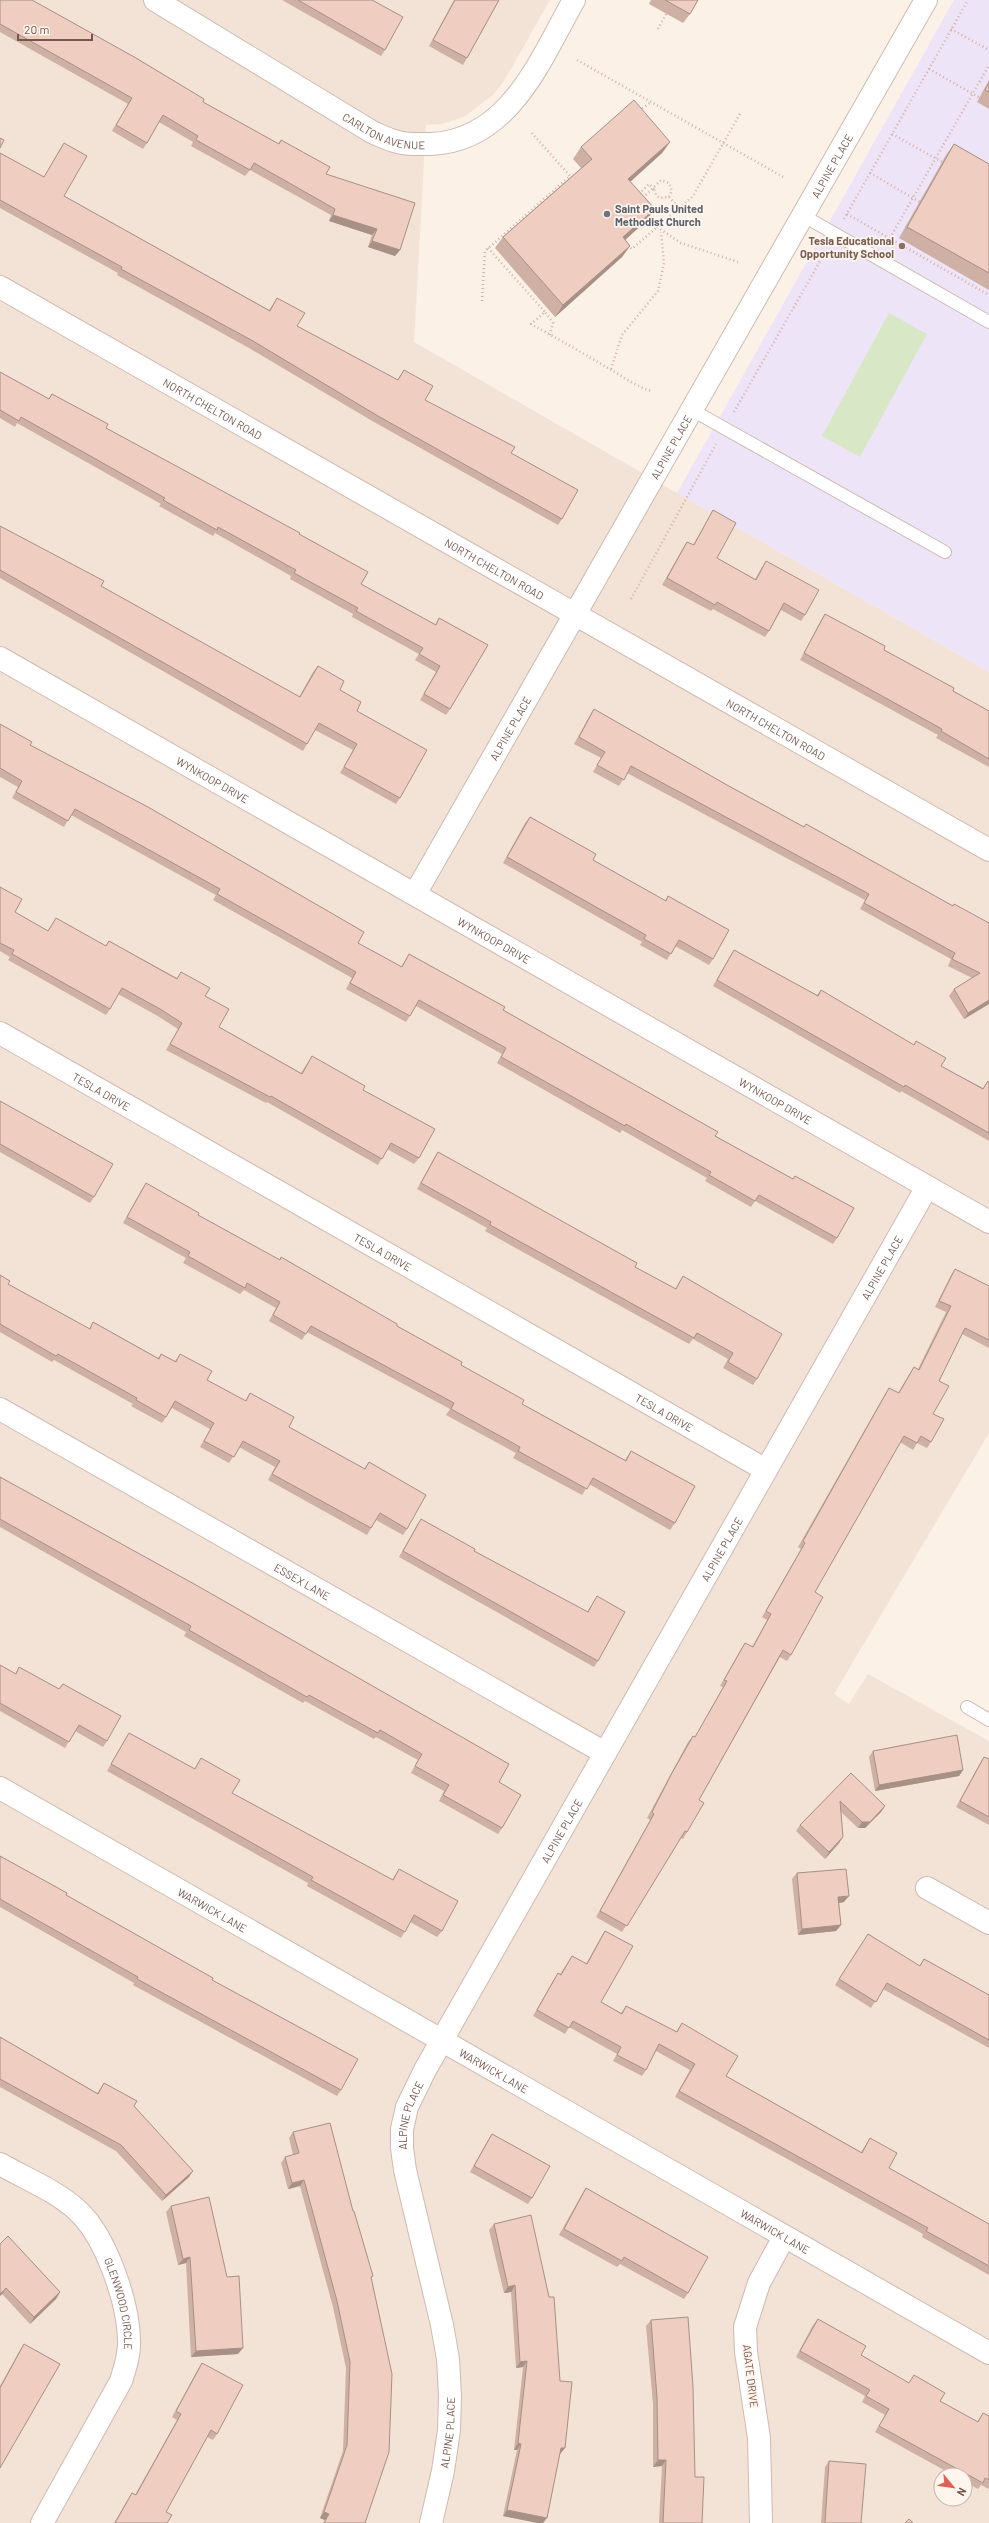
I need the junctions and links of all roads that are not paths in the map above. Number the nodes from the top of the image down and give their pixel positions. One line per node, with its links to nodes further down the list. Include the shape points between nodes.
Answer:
1 (155, 0): 2 (street, CARLTON AVENUE, via 372,132 399,143 422,144 447,143 463,138 486,127 507,110 522,90)
2 (574, 0)
3 (926, 0): 4 (street, ALPINE PLACE)
4 (802, 215): 6 (lane); 7 (street, ALPINE PLACE)
5 (0, 287): 9 (street, NORTH CHELTON ROAD)
6 (989, 322)
7 (692, 410): 8 (lane); 9 (street, ALPINE PLACE)
8 (945, 552)
9 (575, 614): 11 (street, NORTH CHELTON ROAD); 12 (street, ALPINE PLACE)
10 (0, 658): 12 (street, WYNKOOP DRIVE)
11 (989, 850)
12 (415, 894): 14 (street, WYNKOOP DRIVE)
13 (0, 1033): 17 (street, TESLA DRIVE)
14 (927, 1187): 15 (street, WYNKOOP DRIVE); 17 (street, ALPINE PLACE)
15 (989, 1222)
16 (0, 1409): 20 (street, ESSEX LANE)
17 (766, 1470): 20 (street, ALPINE PLACE)
18 (967, 1707): 19 (lane)
19 (989, 1720)
20 (605, 1753): 24 (street, ALPINE PLACE)
21 (0, 1788): 24 (street, WARWICK LANE)
22 (927, 1888): 23 (street)
23 (989, 1923)
24 (443, 2039): 26 (street, WARWICK LANE); 29 (street, ALPINE PLACE, via 416,2086 407,2107 402,2129 405,2170 448,2359 449,2430)
25 (0, 2164): 28 (street, GLENWOOD CIRCLE, via 67,2202 92,2227 109,2258 127,2318 128,2353 121,2381)
26 (784, 2237): 27 (street, WARWICK LANE); 30 (street, AGATE DRIVE, via 758,2283 745,2327 746,2352 759,2438)
27 (989, 2353)
28 (42, 2523)
29 (431, 2523)
30 (761, 2523)

